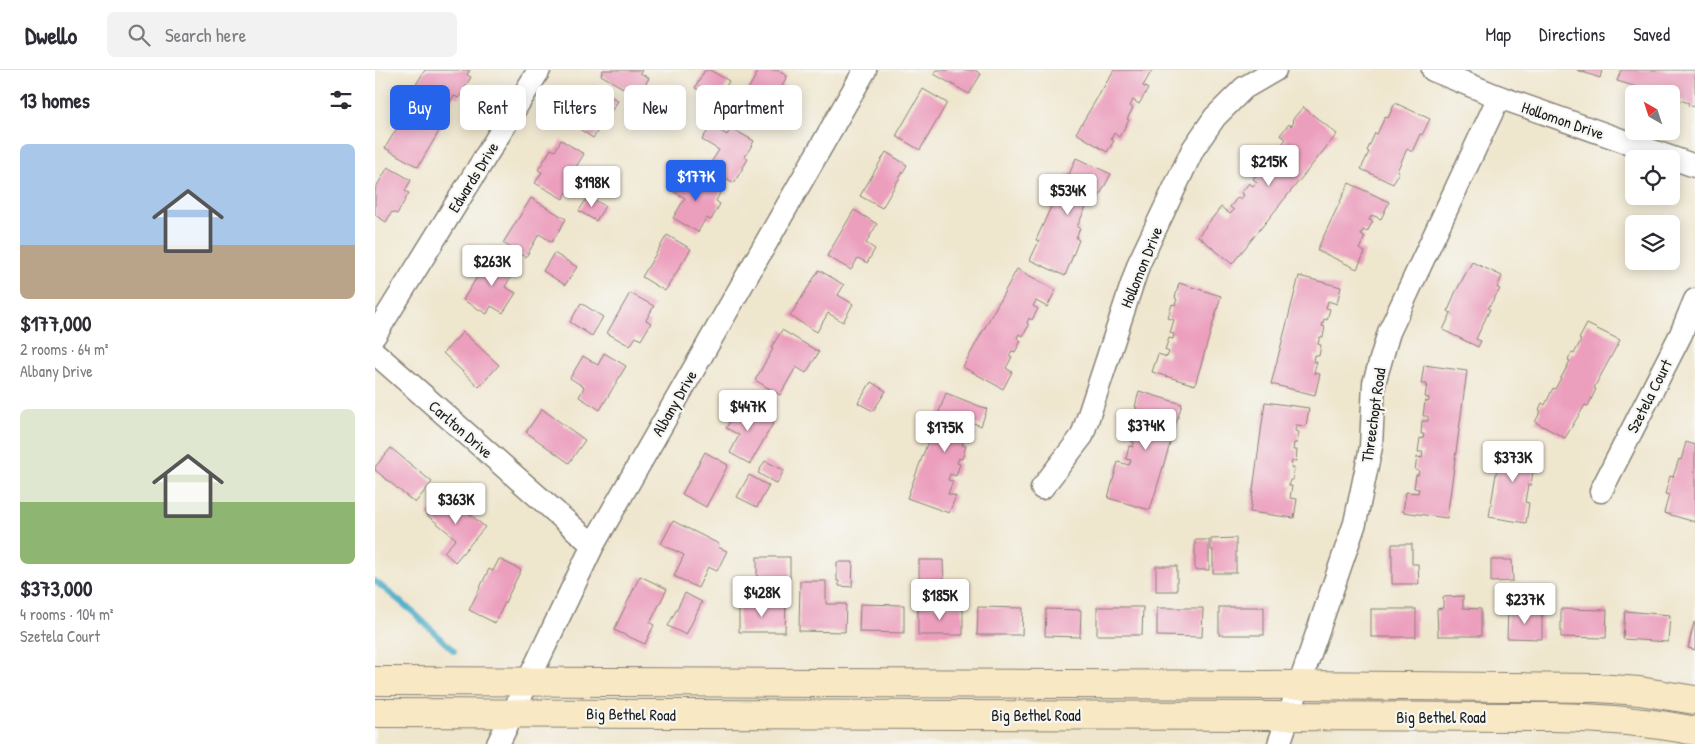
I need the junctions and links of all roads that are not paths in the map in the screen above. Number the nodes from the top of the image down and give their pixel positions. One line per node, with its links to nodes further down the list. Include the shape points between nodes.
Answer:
1 (539, 70): 8 (street, Edwards Drive)
2 (865, 70): 12 (street, Albany Drive)
3 (1275, 70): 10 (street, Hollomon Drive, via 1244,88 1215,117 1193,150 1139,263 1082,436)
4 (1433, 70): 5 (street, Hollomon Drive)
5 (1499, 97): 6 (street, Hollomon Drive); 15 (street, Threechopt Road, via 1389,332 1374,383 1371,447 1355,523)
6 (1695, 166)
7 (1695, 300): 11 (street, Szetela Court)
8 (375, 335)
9 (375, 353): 12 (street, Carlton Drive)
10 (1043, 488)
11 (1601, 491)
12 (593, 545): 14 (street, Albany Drive)
13 (375, 681): 14 (main road, Big Bethel Road)
14 (526, 682): 15 (main road, Big Bethel Road); 18 (street, Albany Drive)
15 (1299, 685): 16 (main road, Big Bethel Road, via 1598,688); 19 (street, Threechopt Road)
16 (1695, 700)
17 (375, 713): 18 (main road, Big Bethel Road)
18 (512, 713): 19 (main road, Big Bethel Road); 21 (street, Albany Drive)
19 (1288, 717): 20 (main road, Big Bethel Road, via 1592,718 1632,720); 22 (street, Threechopt Road)
20 (1695, 731)
21 (498, 744)
22 (1279, 744)

